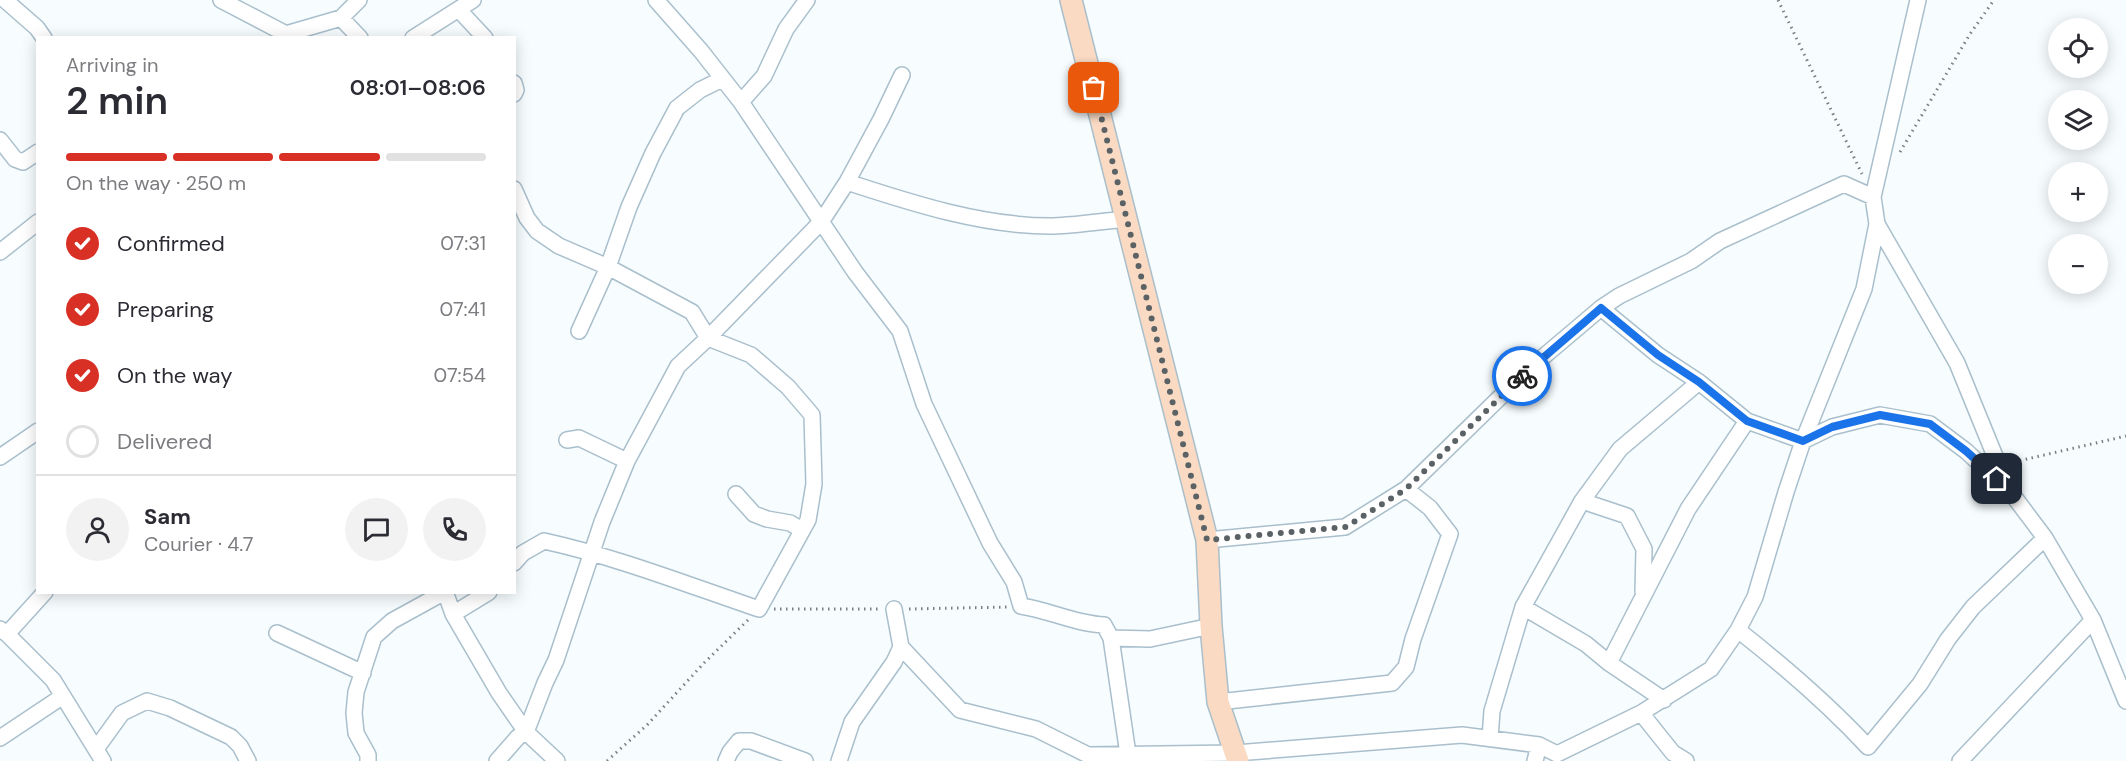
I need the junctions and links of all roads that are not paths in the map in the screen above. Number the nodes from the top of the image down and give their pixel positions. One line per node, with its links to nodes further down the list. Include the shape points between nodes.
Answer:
1 (5, 0): 11 (street)
2 (221, 0): 12 (street)
3 (359, 0): 10 (street)
4 (473, 0): 9 (street)
5 (656, 0): 17 (street)
6 (807, 0): 18 (street, via 786,29 764,76)
7 (1071, 0): 24 (main road)
8 (1918, 0): 22 (street)
9 (459, 10): 14 (street); 15 (street)
10 (341, 18): 12 (street); 13 (street)
11 (43, 36)
12 (285, 36)
13 (358, 36)
14 (416, 36)
15 (483, 36)
16 (902, 75): 21 (street)
17 (722, 79): 18 (street); 30 (street, via 677,108 629,207)
18 (741, 102): 26 (street)
19 (0, 140): 20 (street, via 15,159 23,162)
20 (36, 153)
21 (847, 182): 24 (street, via 989,221 1053,226); 26 (street)
22 (1873, 197): 28 (street); 31 (street, via 1844,184 1720,241 1691,261)
23 (516, 198): 25 (street)
24 (1127, 219): 47 (main road)
25 (521, 221): 30 (street, via 559,246)
26 (821, 222): 33 (street); 63 (street, via 900,331 924,404 990,543 1014,582 1021,606 1104,625)
27 (36, 224): 29 (street)
28 (1878, 224): 38 (street, via 1864,289); 43 (street, via 1957,363)
29 (0, 252)
30 (608, 267): 32 (street); 33 (street, via 692,312)
31 (1601, 308): 34 (street, via 1658,355); 41 (street, via 1530,368)
32 (579, 331)
33 (708, 338): 40 (street, via 678,366); 45 (street, via 751,356 788,387 812,415 814,484 808,520)
34 (1699, 382): 35 (street); 44 (street, via 1620,449)
35 (1747, 421): 38 (street); 54 (street, via 1688,509)
36 (36, 431): 39 (street)
37 (567, 440): 40 (street, via 579,438)
38 (1803, 441): 43 (street, via 1832,427 1880,415 1930,424); 60 (street, via 1755,597)
39 (0, 457)
40 (627, 461): 48 (street)
41 (1406, 489): 47 (street, via 1346,527); 70 (street, via 1430,508 1450,534 1406,667 1392,683)
42 (736, 494): 45 (street, via 754,514)
43 (2013, 494): 46 (street)
44 (1582, 501): 54 (street, via 1627,516 1644,549); 55 (street)
45 (802, 530): 48 (street, via 759,609)
46 (2045, 538): 58 (street); 60 (street, via 1973,607 1920,684 1868,747 1795,675)
47 (1207, 540): 59 (main road)
48 (592, 554): 49 (street, via 544,541); 72 (street, via 556,660)
49 (516, 561)
50 (43, 594): 61 (street)
51 (438, 594): 66 (street, via 392,621 374,637)
52 (442, 594): 57 (street, via 447,597)
53 (486, 594): 57 (street)
54 (1643, 595): 65 (street)
55 (1523, 607): 65 (street, via 1586,644); 74 (street, via 1492,711)
56 (894, 609): 64 (street)
57 (453, 614): 72 (street)
58 (2093, 620): 69 (street); 89 (street)
59 (1211, 626): 63 (street, via 1150,639); 70 (main road)
60 (1738, 630): 68 (street, via 1711,669)
61 (3, 632): 67 (street, via 39,664)
62 (277, 633): 66 (street)
63 (1111, 638): 79 (street)
64 (901, 647): 79 (street, via 960,710 1036,729 1088,755); 80 (street, via 852,722)
65 (1609, 663): 68 (street)
66 (363, 673): 82 (street, via 354,713 356,733)
67 (63, 696): 73 (street); 76 (street)
68 (1664, 700): 71 (street)
69 (2126, 701)
70 (1218, 702): 77 (main road)
71 (1641, 713): 78 (street); 88 (street, via 1673,753)
72 (526, 732): 83 (street); 84 (street)
73 (0, 738)
74 (1490, 738): 75 (street); 77 (street, via 1462,735)
75 (1539, 745): 78 (street); 87 (street)
76 (99, 755): 81 (street, via 122,713 147,701 171,708 231,737)
77 (1237, 757): 79 (street)
78 (1562, 757)
79 (1129, 758)
80 (841, 760)
81 (248, 761)
82 (368, 761)
83 (497, 761)
84 (556, 761)
85 (726, 761): 86 (street, via 739,741 751,741)
86 (805, 761)
87 (1535, 761)
88 (1686, 761)
89 (1960, 761)

